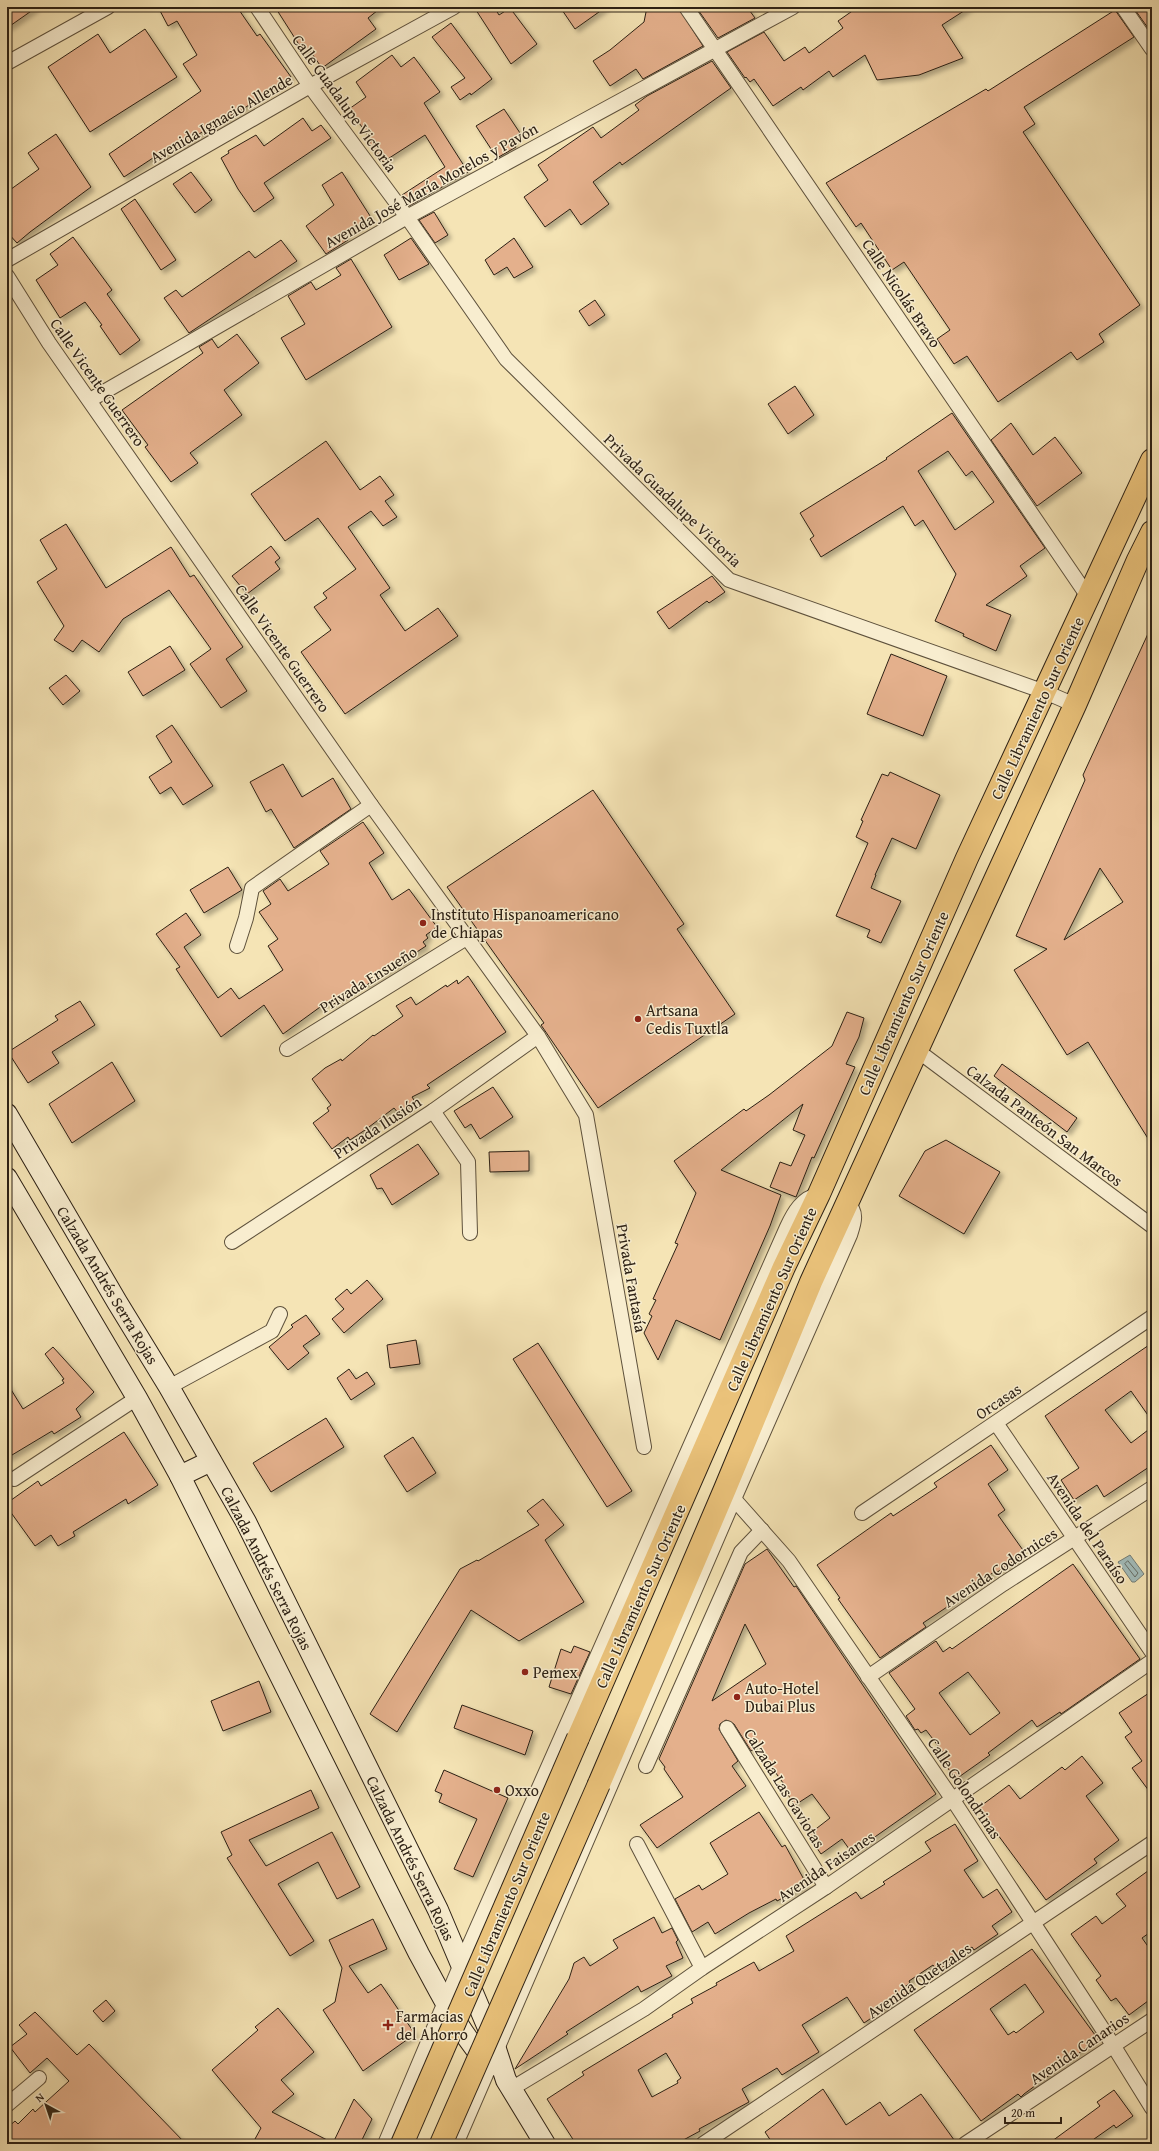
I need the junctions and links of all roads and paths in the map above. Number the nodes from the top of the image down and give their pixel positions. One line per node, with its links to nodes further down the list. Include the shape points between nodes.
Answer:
1 (108, 7): 9 (street)
2 (257, 7): 10 (street, Calle Guadalupe Victoria)
3 (454, 7): 10 (street, Avenida Ignacio Allende)
4 (686, 7): 7 (street, Calle Nicolás Bravo)
5 (793, 7): 7 (street, Avenida José María Morelos y Pavón)
6 (1123, 7): 8 (street)
7 (715, 48): 11 (street, Avenida José María Morelos y Pavón); 17 (street, Calle Nicolás Bravo)
8 (1152, 49)
9 (7, 63)
10 (310, 86): 11 (street, Calle Guadalupe Victoria); 12 (street, Avenida Ignacio Allende)
11 (407, 217): 14 (street, Avenida José María Morelos y Pavón); 18 (street, Privada Guadalupe Victoria, via 506,359 729,580)
12 (7, 260)
13 (7, 276): 14 (street, Calle Vicente Guerrero, via 49,343)
14 (90, 400): 20 (street, Calle Vicente Guerrero)
15 (1152, 460): 17 (main road, Calle Libramiento Sur Oriente)
16 (1152, 532): 19 (main road, Calle Libramiento Sur Oriente)
17 (1089, 598): 18 (main road, Calle Libramiento Sur Oriente)
18 (1045, 692): 19 (street, Privada Guadalupe Victoria); 30 (main road, Calle Libramiento Sur Oriente, via 964,865)
19 (1075, 705): 25 (main road, Calle Libramiento Sur Oriente)
20 (371, 805): 21 (street, Calle Vicente Guerrero); 22 (street, via 252,888)
21 (468, 937): 23 (street, Calle Vicente Guerrero); 24 (street, Privada Ensueño)
22 (237, 946)
23 (538, 1036): 26 (street, Privada Ilusión); 28 (street, Calle Vicente Guerrero)
24 (287, 1050)
25 (918, 1051): 31 (main road, Calle Libramiento Sur Oriente); 32 (street, Calzada Panteón San Marcos)
26 (433, 1111): 33 (street, via 468,1162); 34 (street, Privada Ilusión)
27 (7, 1114): 37 (main road, Calzada Andrés Serra Rojas)
28 (586, 1114): 40 (street, Privada Fantasía)
29 (7, 1178): 38 (main road, Calzada Andrés Serra Rojas)
30 (819, 1194): 59 (street, via 803,1202 787,1227); 70 (main road, Calle Libramiento Sur Oriente, bridge, via 784,1267)
31 (847, 1203): 45 (street, via 854,1212 855,1220 850,1235); 71 (main road, Calle Libramiento Sur Oriente, bridge)
32 (1152, 1226)
33 (470, 1233)
34 (232, 1242)
35 (280, 1314): 37 (street, via 272,1331)
36 (1152, 1317): 39 (street, Orcasas)
37 (169, 1387): 41 (main road, Calzada Andrés Serra Rojas)
38 (137, 1398): 42 (main road, Calzada Andrés Serra Rojas); 43 (street)
39 (996, 1423): 46 (street, Orcasas); 48 (street, Avenida del Paraíso)
40 (644, 1447)
41 (211, 1461): 42 (main road); 59 (main road, Calzada Andrés Serra Rojas, via 253,1536 435,1903)
42 (180, 1476): 61 (main road, Calzada Andrés Serra Rojas)
43 (14, 1479)
44 (1152, 1488): 48 (street, Avenida Codornices)
45 (734, 1499): 47 (street, Calle Golondrinas); 64 (street)
46 (862, 1513)
47 (762, 1530): 51 (street, Calle Golondrinas, via 789,1561); 53 (street, via 741,1552)
48 (1074, 1539): 49 (street, Avenida del Paraíso); 51 (street, Avenida Codornices)
49 (1152, 1652)
50 (1152, 1661): 54 (street, Avenida Faisanes)
51 (868, 1677): 54 (street, Calle Golondrinas)
52 (727, 1728): 57 (street, Calzada Las Gaviotas)
53 (646, 1766)
54 (953, 1800): 57 (street, Avenida Faisanes); 58 (street, Calle Golondrinas)
55 (1152, 1843): 58 (street, Avenida Quetzales)
56 (637, 1844): 60 (street)
57 (826, 1887): 60 (street, Avenida Faisanes)
58 (1033, 1924): 63 (street, Calle Golondrinas); 74 (street, Avenida Quetzales)
59 (461, 1964): 61 (street); 64 (main road, Calzada Andrés Serra Rojas)
60 (702, 1968): 66 (street, Avenida Faisanes, via 644,2009)
61 (445, 2001): 64 (main road, Calzada Andrés Serra Rojas); 69 (street)
62 (1152, 2020): 63 (street, Avenida Canarios)
63 (1114, 2045): 68 (street, Calle Golondrinas); 75 (street, Avenida Canarios)
64 (489, 2052): 66 (main road); 72 (street)
65 (39, 2078): 67 (street)
66 (508, 2085): 73 (main road)
67 (9, 2099)
68 (1152, 2108)
69 (385, 2144)
70 (402, 2144)
71 (442, 2144)
72 (456, 2144)
73 (545, 2144)
74 (703, 2144)
75 (965, 2144)

